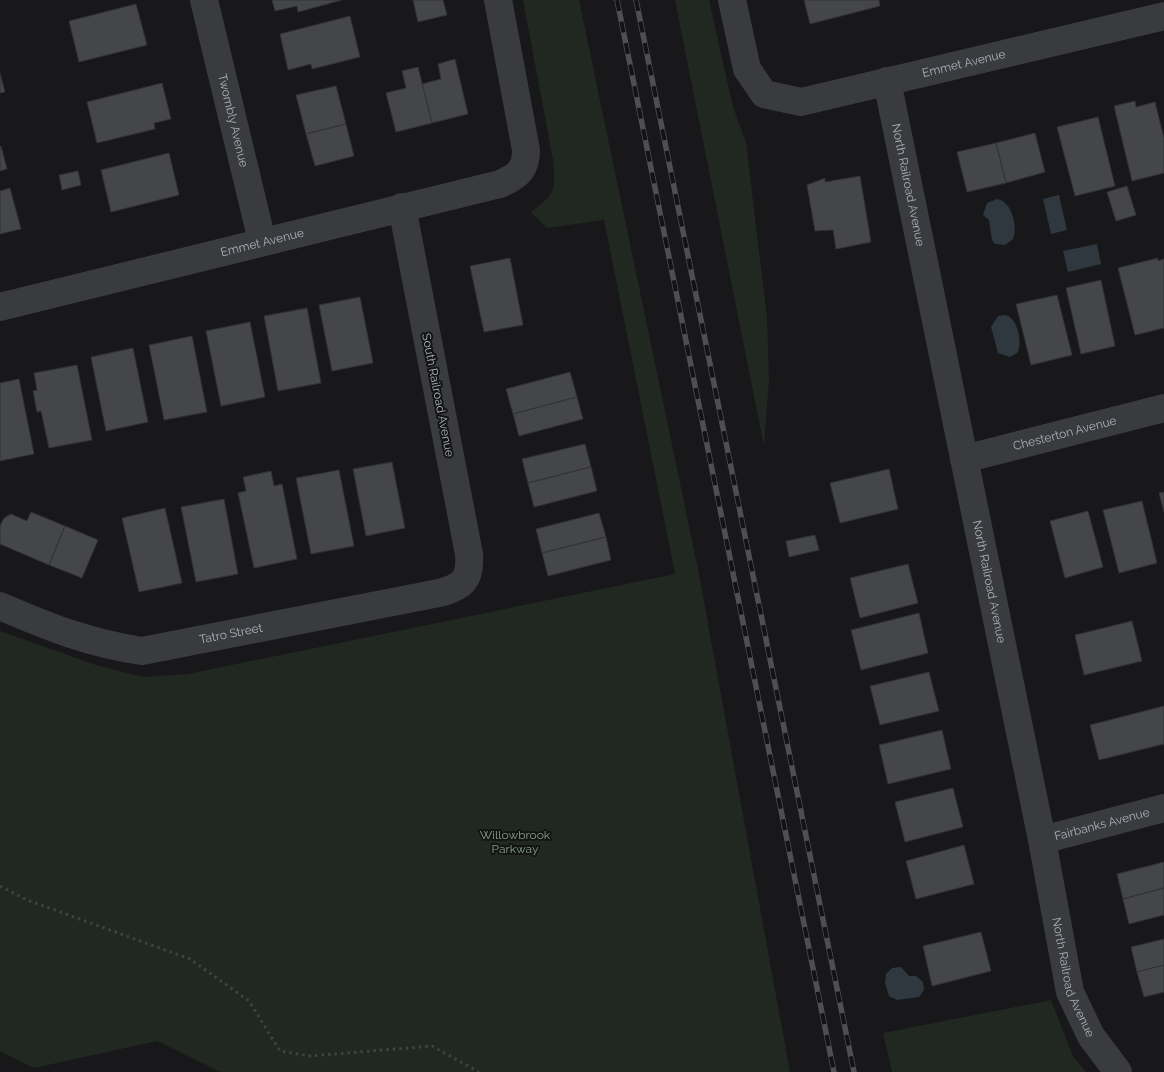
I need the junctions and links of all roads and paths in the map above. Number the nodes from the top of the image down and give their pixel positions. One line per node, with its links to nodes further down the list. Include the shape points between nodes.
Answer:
1 (204, 0): 7 (street, Twombly Avenue)
2 (498, 0): 6 (street, Emmet Avenue, via 526,150 526,162 521,173 500,184)
3 (732, 0): 5 (street, Emmet Avenue, via 747,70 764,94 801,102)
4 (1161, 11): 5 (street, Emmet Avenue)
5 (887, 81): 10 (street, North Railroad Avenue)
6 (402, 207): 7 (street, Emmet Avenue); 11 (street, South Railroad Avenue, via 469,554 470,567)
7 (262, 241): 8 (street, Emmet Avenue)
8 (0, 307)
9 (1164, 408): 10 (street, Chesterton Avenue)
10 (964, 459): 14 (street, North Railroad Avenue)
11 (464, 581): 12 (street, Tatro Street, via 453,589 438,593 142,651 105,646)
12 (0, 606)
13 (1164, 808): 14 (street, Fairbanks Avenue)
14 (1042, 840): 17 (street, North Railroad Avenue, via 1070,992 1091,1036)
15 (0, 886): 16 (path, via 28,900 190,959 249,1002 280,1051 310,1056 432,1046)
16 (479, 1072)
17 (1118, 1072)

